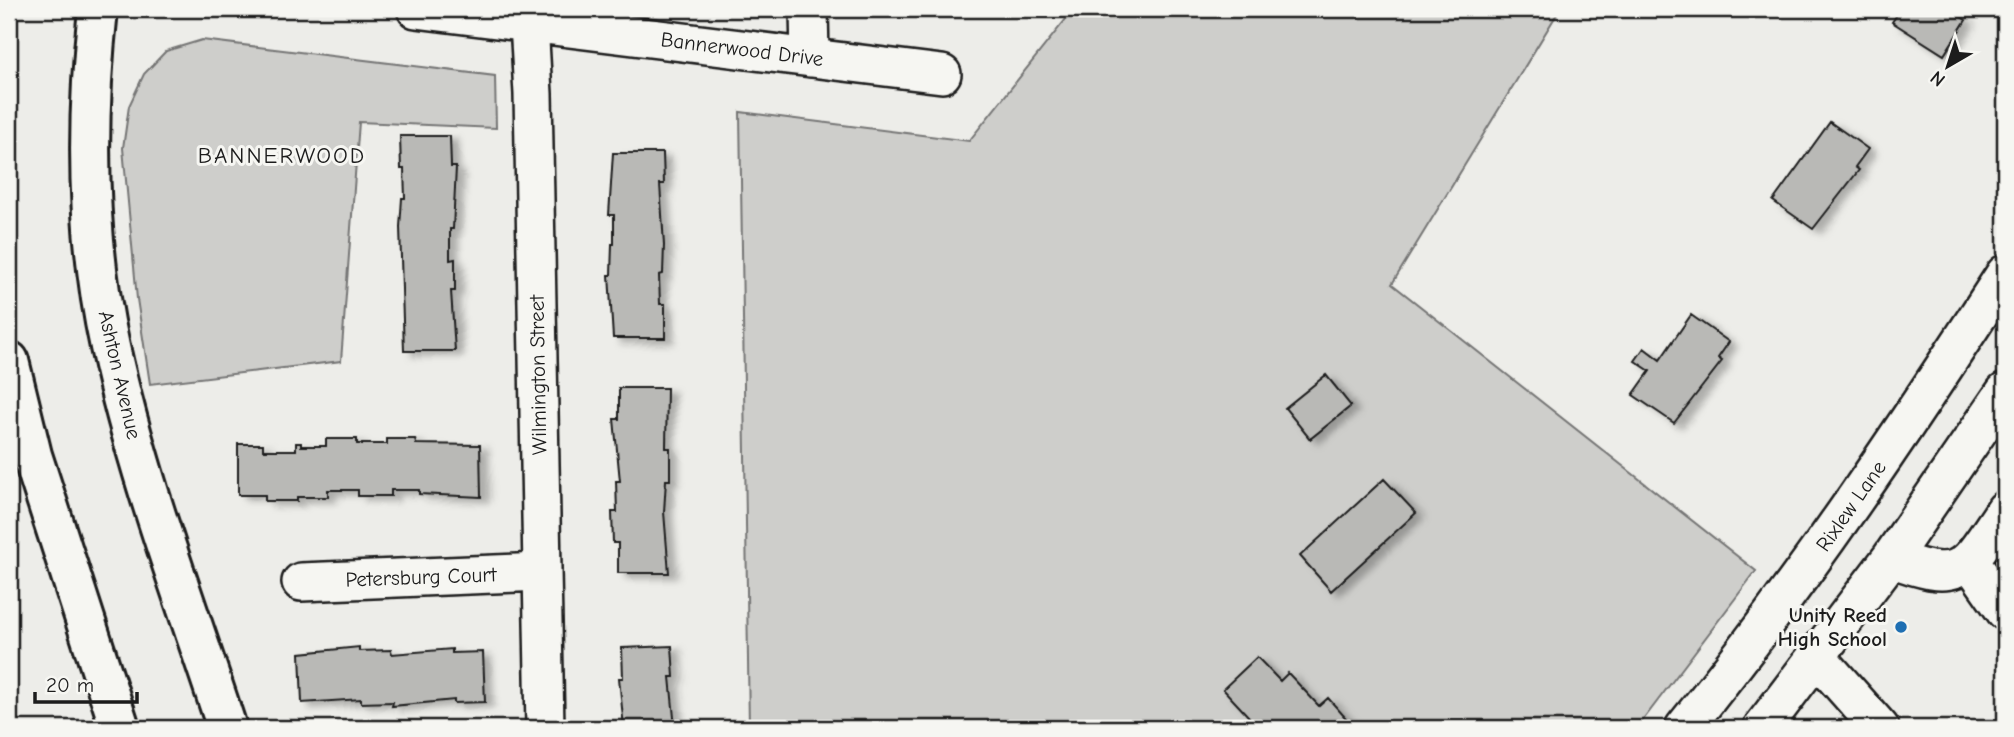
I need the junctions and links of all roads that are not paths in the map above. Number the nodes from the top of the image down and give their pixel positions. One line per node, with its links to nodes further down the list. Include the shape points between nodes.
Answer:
1 (98, 9): 18 (main road, Ashton Avenue, via 90,151 96,258 110,346 131,432)
2 (416, 9): 4 (street, Bannerwood Drive)
3 (808, 9): 5 (street)
4 (529, 23): 5 (street, Bannerwood Drive); 13 (street, Wilmington Street)
5 (810, 58): 6 (street, Bannerwood Drive)
6 (942, 75)
7 (2005, 274): 20 (street, Rixlew Lane, via 1923,402 1815,556)
8 (9, 362): 17 (main road, via 32,456)
9 (2005, 392): 11 (street)
10 (2005, 510): 12 (street)
11 (1891, 558): 12 (street, via 1939,574); 16 (street)
12 (1970, 561): 15 (street)
13 (541, 572): 14 (street, Petersburg Court); 19 (street, Wilmington Street)
14 (302, 582)
15 (2005, 611)
16 (1818, 658): 21 (street); 22 (street)
17 (120, 728)
18 (227, 728)
19 (545, 728)
20 (1684, 728)
21 (1762, 728)
22 (1880, 728)

